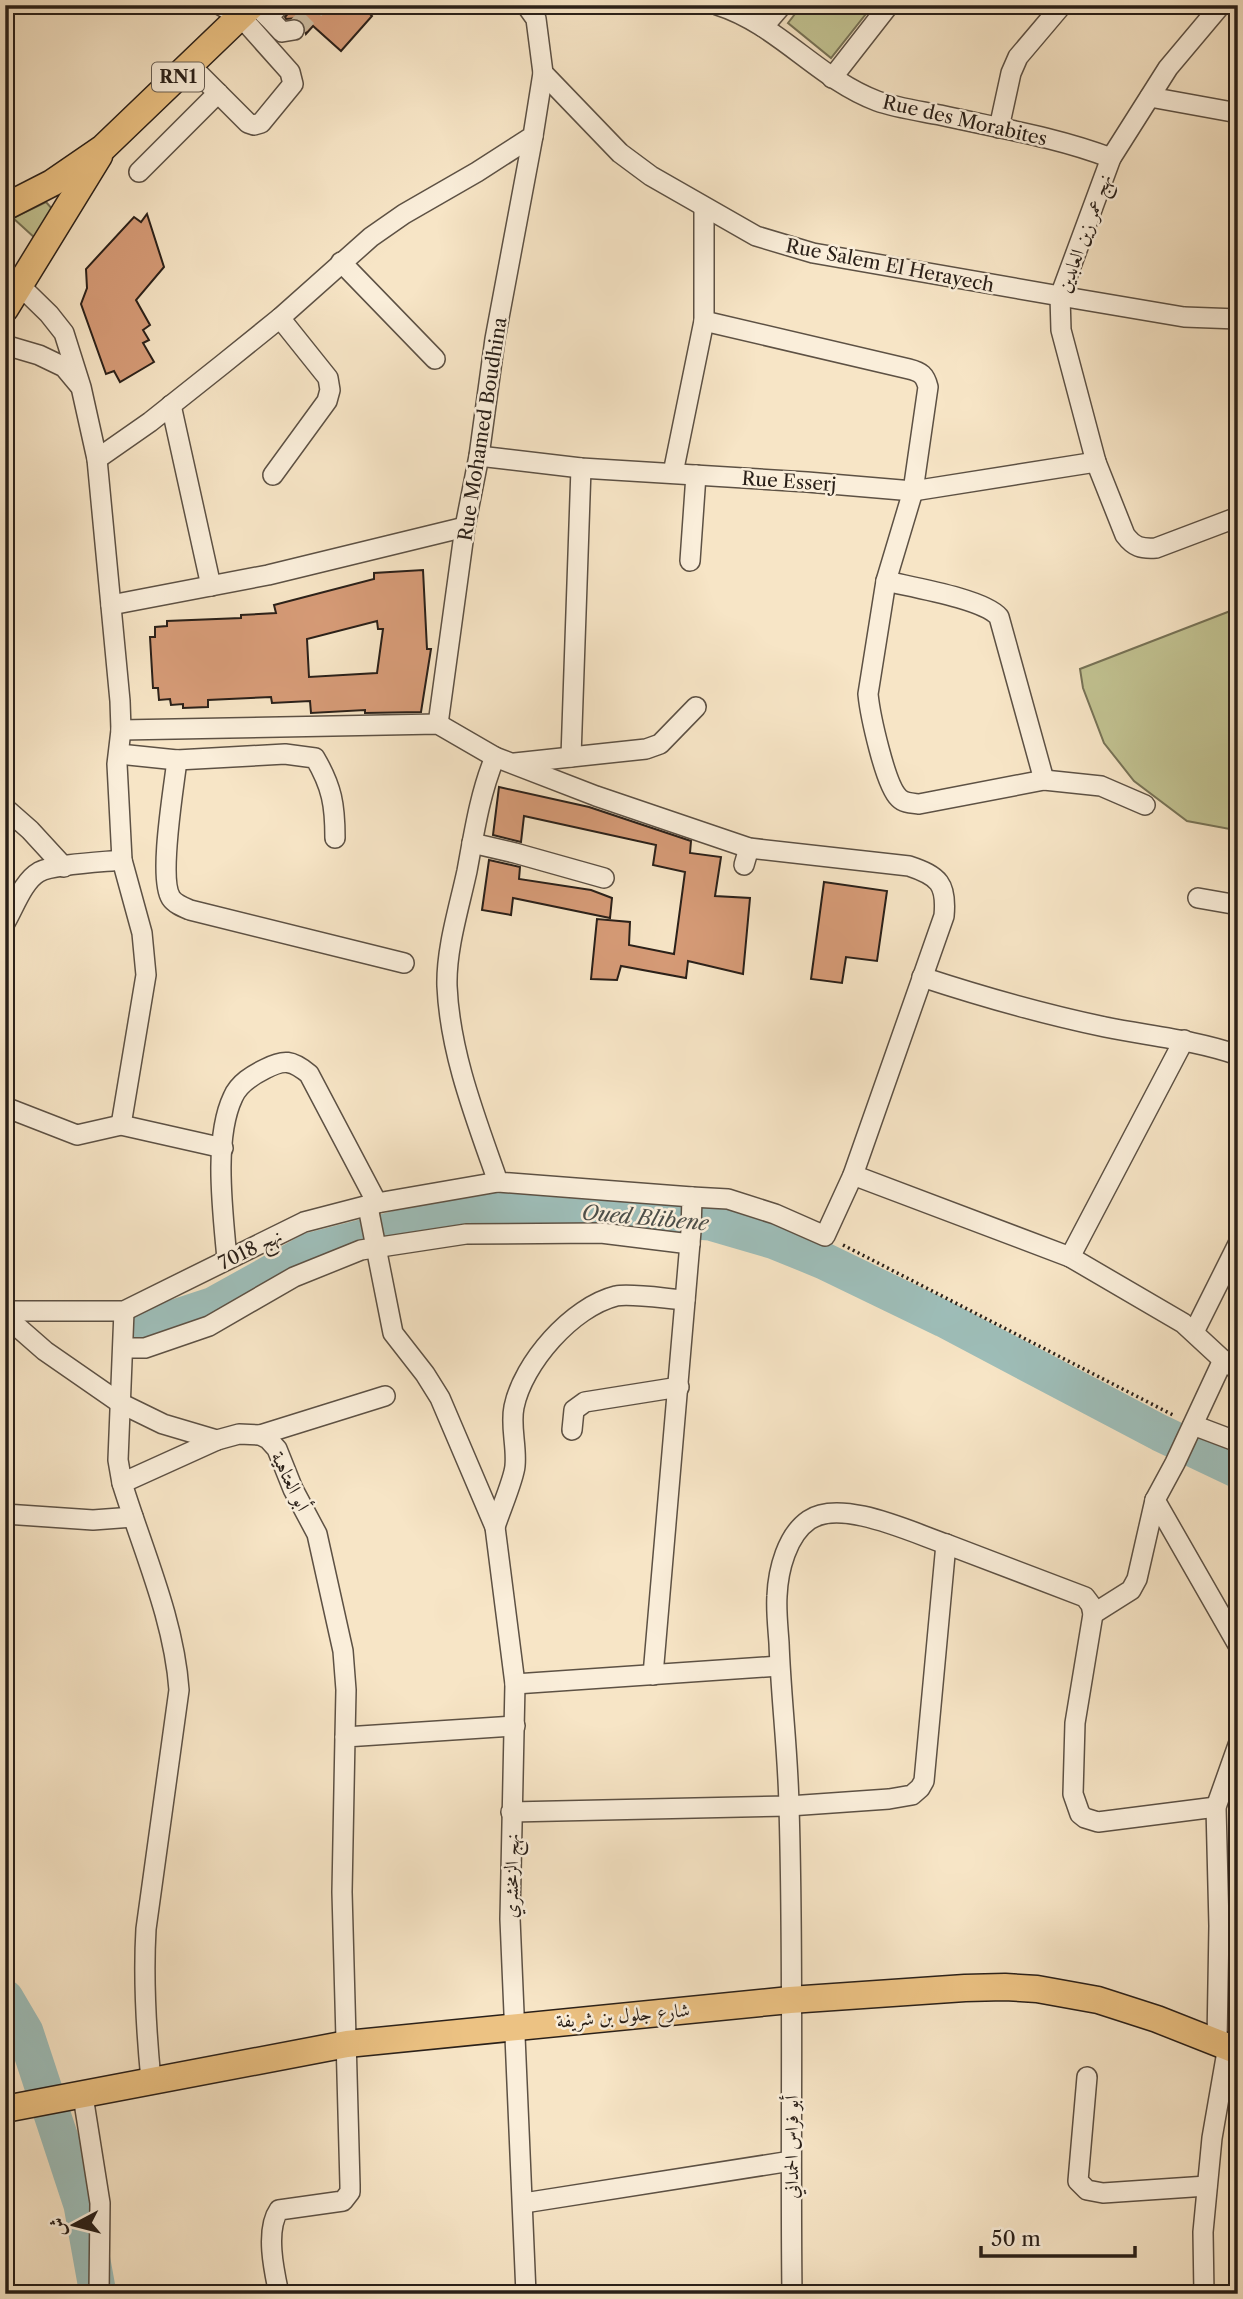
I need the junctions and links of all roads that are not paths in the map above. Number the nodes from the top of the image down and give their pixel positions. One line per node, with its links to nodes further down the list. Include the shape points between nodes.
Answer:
1 (717, 5): 8 (street, Rue des Morabites)
2 (782, 5): 8 (street)
3 (889, 5): 12 (street)
4 (1062, 5): 16 (street, via 1018,57)
5 (1221, 5): 14 (street, نهج عمر زين العابدين)
6 (252, 9): 9 (street, via 282,32); 10 (main road, RN1); 13 (street, via 293,84 261,123 254,125)
7 (537, 10): 11 (street)
8 (763, 27): 12 (street, Rue des Morabites)
9 (294, 30)
10 (190, 65): 13 (street); 18 (main road, RN1)
11 (543, 73): 17 (street, Rue Mohamed Boudhina); 22 (street, Rue Salem El Herayech, via 620,153)
12 (832, 78): 16 (street, Rue des Morabites, via 880,102)
13 (218, 93): 20 (street)
14 (1150, 97): 15 (street); 19 (street, نهج عمر زين العابدين)
15 (1238, 113)
16 (999, 128): 19 (street, Rue des Morabites)
17 (533, 136): 23 (street, via 404,214); 34 (street, Rue Mohamed Boudhina, via 495,339)
18 (103, 148): 21 (main road, RN1, via 52,183); 24 (main road, RN1, via 73,201)
19 (1111, 158): 25 (street, نهج عمر زين العابدين)
20 (139, 172)
21 (5, 207)
22 (704, 208): 25 (street, Rue Salem El Herayech, via 787,247); 29 (street)
23 (341, 262): 27 (street); 31 (street)
24 (10, 277): 26 (main road); 32 (street, via 64,333)
25 (1060, 296): 28 (street, Rue Salem El Herayech, via 1184,317); 36 (street, نهج عمر زين العابدين, via 1061,330)
26 (5, 310)
27 (280, 318): 33 (street); 39 (street, via 328,378 330,390 327,401)
28 (1238, 319)
29 (704, 321): 38 (street); 41 (street, via 920,372 928,387)
30 (5, 345): 32 (street, via 64,367)
31 (435, 359)
32 (81, 387): 35 (street)
33 (171, 405): 35 (street); 46 (street)
34 (479, 456): 37 (street, Rue Esserj); 43 (street, Rue Mohamed Boudhina)
35 (97, 459): 47 (street)
36 (1096, 461): 41 (street, Rue Esserj); 42 (street, نهج عمر زين العابدين, via 1133,545 1156,548)
37 (582, 468): 38 (street, Rue Esserj); 52 (street)
38 (673, 473): 40 (street, Rue Esserj)
39 (273, 475)
40 (696, 475): 41 (street, Rue Esserj); 44 (street)
41 (913, 491): 45 (street)
42 (1238, 517)
43 (465, 527): 46 (street); 49 (street, Rue Mohamed Boudhina)
44 (690, 561)
45 (886, 581): 55 (street, via 979,604 999,617); 55 (street, via 867,694 894,793 901,800 919,804)
46 (211, 586): 47 (street)
47 (111, 605): 50 (street)
48 (696, 707): 52 (street, via 660,744)
49 (438, 724): 50 (street); 54 (street)
50 (121, 730): 51 (street)
51 (119, 754): 53 (street); 60 (street)
52 (571, 757): 54 (street)
53 (177, 760): 58 (street, via 285,754 315,758 328,780 335,806); 66 (street, via 165,876 170,897 177,904)
54 (503, 760): 59 (street, via 488,775); 67 (street, via 747,857 909,866 926,872 939,881 946,896 944,916)
55 (1044, 780): 56 (street, via 1101,786)
56 (1145, 805)
57 (5, 808): 61 (street)
58 (335, 838)
59 (472, 843): 62 (street); 74 (street, via 447,984 456,1048)
60 (122, 860): 61 (street); 71 (street, via 142,933 146,975)
61 (64, 867): 65 (street, via 39,872)
62 (604, 878)
63 (1198, 898): 64 (street)
64 (1238, 905)
65 (5, 923)
66 (404, 962)
67 (922, 977): 68 (street, via 1037,1011); 73 (street)
68 (1184, 1040): 69 (street); 80 (street)
69 (1238, 1055)
70 (5, 1107): 71 (street, via 77,1135)
71 (121, 1125): 72 (street)
72 (223, 1148): 76 (street, via 225,1119 234,1094 249,1077 280,1061 298,1065 309,1074); 81 (street)
73 (853, 1175): 75 (street, نهج 7018, via 825,1236 727,1199); 80 (street)
74 (498, 1182): 75 (street, نهج 7018); 76 (street, نهج 7018)
75 (692, 1200): 77 (street)
76 (371, 1207): 79 (street); 81 (street, نهج 7018, via 304,1222)
77 (691, 1237): 79 (street, via 466,1234); 82 (street)
78 (1238, 1244): 85 (street)
79 (374, 1246): 86 (street, via 294,1276 209,1326 145,1348); 100 (street, via 393,1333 440,1398)
80 (1070, 1257): 85 (street)
81 (227, 1259): 83 (street, نهج 7018)
82 (685, 1300): 88 (street); 100 (street, via 617,1296 578,1314 553,1338 535,1361 515,1403 515,1470)
83 (124, 1311): 84 (street, نهج 7018); 86 (street)
84 (5, 1314): 90 (street, أبو العتاهية, via 45,1351)
85 (1194, 1332): 87 (street)
86 (123, 1348): 90 (street)
87 (1230, 1365): 92 (street)
88 (679, 1387): 91 (street, via 585,1402 575,1410); 105 (street)
89 (385, 1396): 93 (street)
90 (120, 1403): 94 (street, أبو العتاهية, via 163,1424); 96 (street)
91 (572, 1430)
92 (1190, 1430): 95 (street); 97 (street)
93 (260, 1435): 94 (street, أبو العتاهية); 108 (street, أبو العتاهية, via 277,1449 317,1534 342,1651)
94 (217, 1440): 96 (street)
95 (1238, 1442)
96 (122, 1483): 99 (street)
97 (1155, 1500): 102 (street, via 1137,1579 1131,1590); 103 (street)
98 (5, 1514): 99 (street, via 93,1520)
99 (133, 1517): 118 (street, via 177,1660 179,1690 146,1941 145,2021)
100 (495, 1527): 106 (street)
101 (946, 1544): 102 (street, أبو فراس الحمداني, via 1085,1597); 104 (street, أبو فراس الحمداني, via 855,1515 827,1513 808,1521 786,1552 780,1571); 110 (street, via 920,1788 912,1795 889,1799)
102 (1093, 1614): 111 (street, via 1075,1723 1073,1794 1080,1814 1098,1822)
103 (1238, 1645)
104 (779, 1666): 105 (street); 110 (street, أبو فراس الحمداني)
105 (653, 1675): 106 (street)
106 (515, 1684): 107 (street, نهج الزمخشري)
107 (515, 1726): 108 (street); 112 (street, نهج الزمخشري)
108 (345, 1737): 115 (street, أبو العتاهية, via 342,1892)
109 (1238, 1745): 111 (street)
110 (789, 1805): 112 (street); 113 (street, أبو فراس الحمداني)
111 (1216, 1807): 116 (street)
112 (512, 1812): 114 (street, نهج الزمخشري)
113 (790, 2000): 114 (main road, شارع جلول بن شريفة); 116 (main road, شارع جلول بن شريفة, via 965,1988 1037,1989 1098,2000); 121 (street, أبو فراس الحمداني)
114 (515, 2026): 115 (main road, شارع جلول بن شريفة); 123 (street, نهج الزمخشري)
115 (348, 2044): 118 (main road, شارع جلول بن شريفة); 125 (street, أبو العتاهية, via 349,2192 343,2201 279,2210 274,2217 273,2262)
116 (1227, 2046): 122 (street)
117 (1087, 2077): 122 (street, via 1078,2181 1087,2190 1103,2193)
118 (151, 2080): 119 (main road, شارع جلول بن شريفة)
119 (76, 2097): 120 (main road, شارع جلول بن شريفة); 124 (street, via 100,2203)
120 (11, 2108)
121 (791, 2161): 123 (street); 127 (street, أبو فراس الحمداني)
122 (1208, 2186): 128 (street)
123 (524, 2203): 126 (street, نهج الزمخشري)
124 (99, 2294)
125 (279, 2294)
126 (526, 2294)
127 (792, 2294)
128 (1204, 2294)

